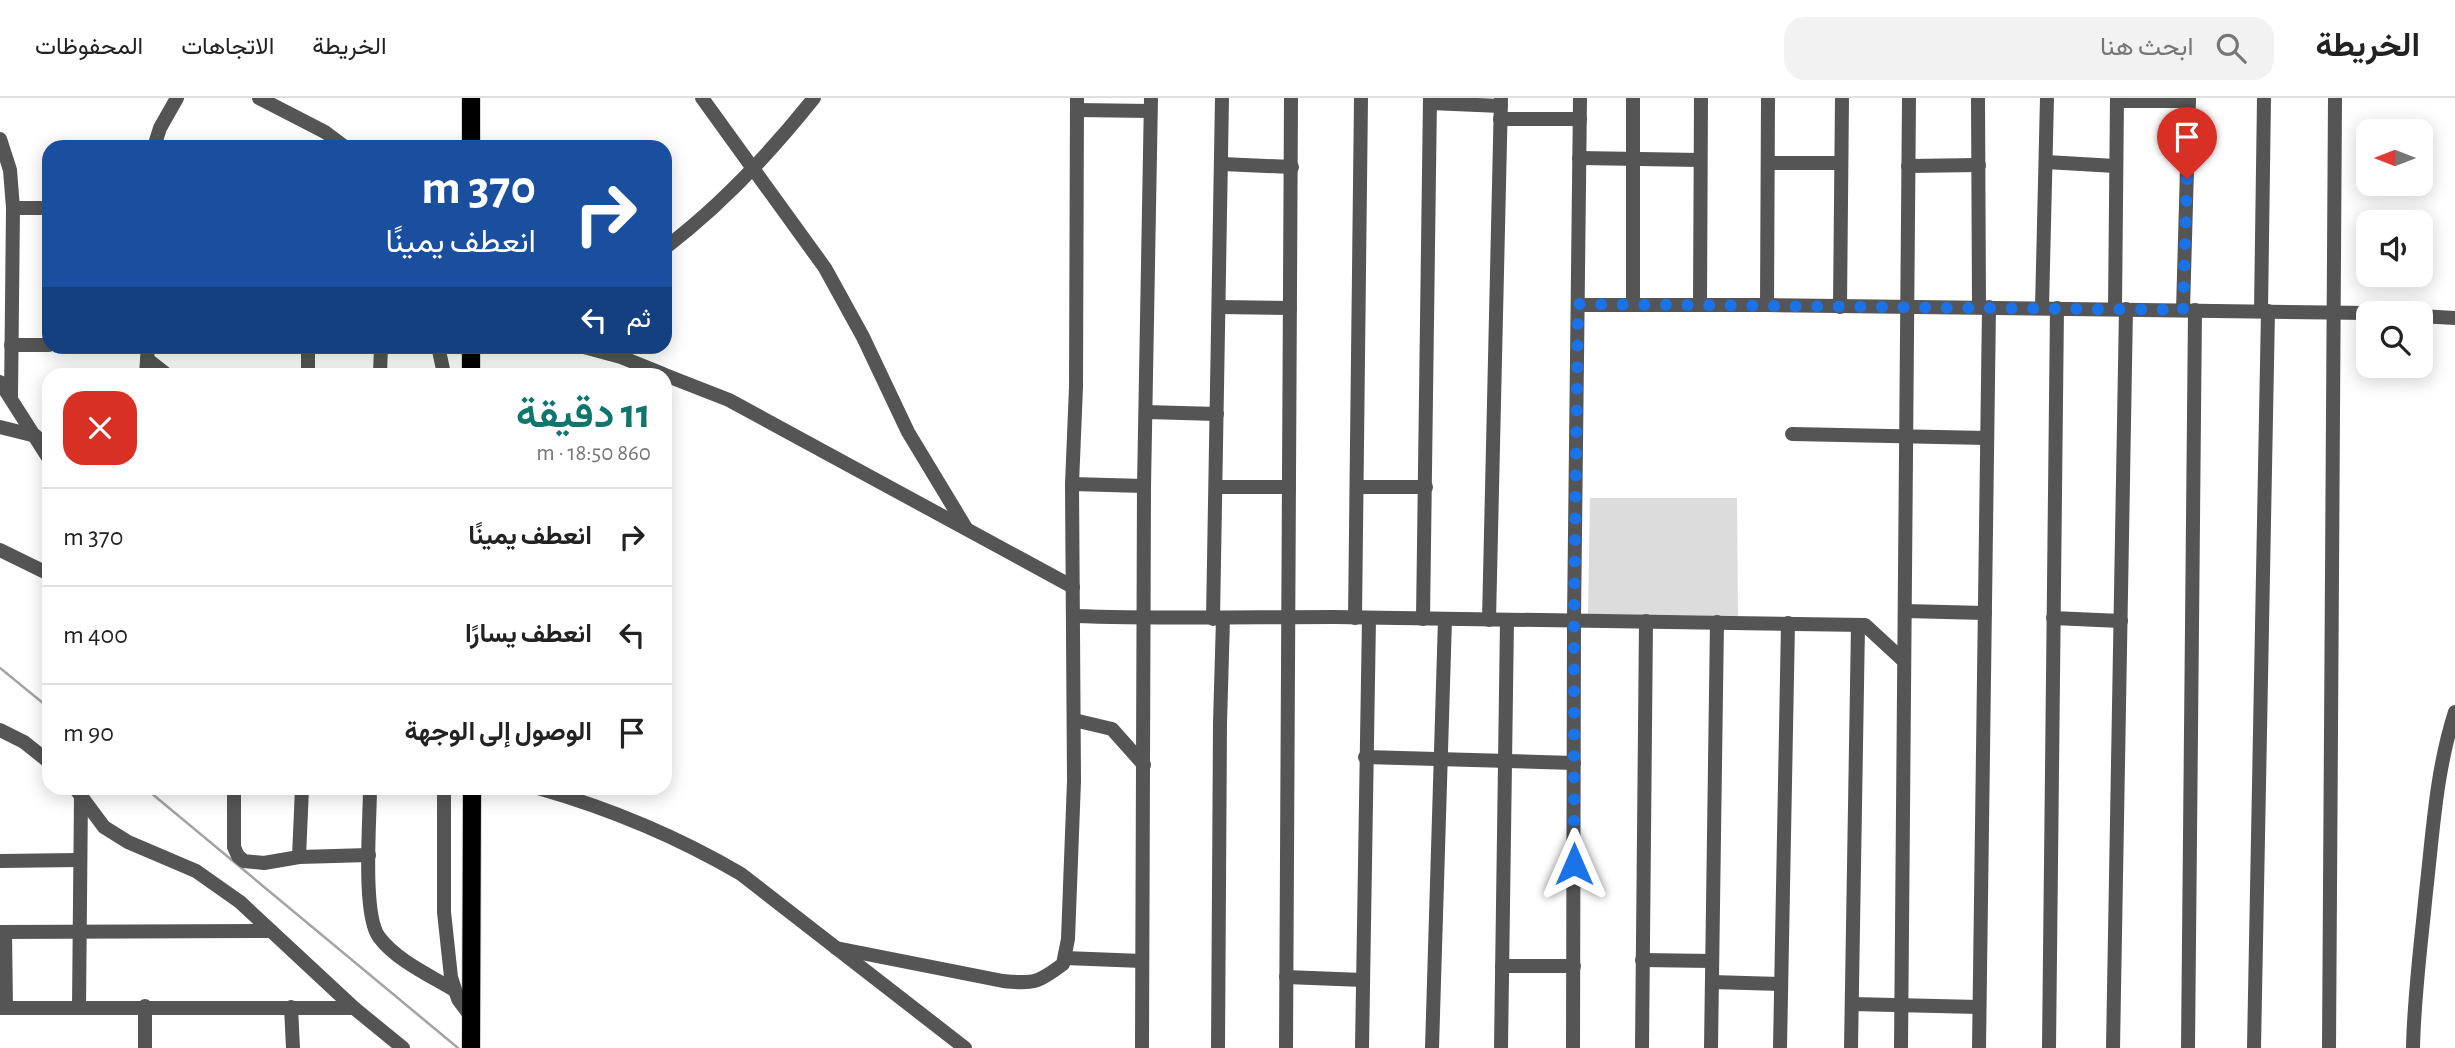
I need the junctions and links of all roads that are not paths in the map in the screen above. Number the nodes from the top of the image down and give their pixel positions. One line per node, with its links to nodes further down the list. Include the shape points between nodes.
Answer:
1 (177, 98): 27 (street)
2 (259, 98): 28 (street)
3 (471, 98): 29 (main road)
4 (702, 98): 41 (street)
5 (814, 98): 41 (street)
6 (1223, 98): 36 (street)
7 (1292, 98): 40 (street)
8 (1361, 98): 83 (street)
9 (1580, 98): 25 (street)
10 (1633, 98): 31 (street)
11 (1701, 98): 32 (street)
12 (1768, 98): 34 (street)
13 (1842, 98): 35 (street)
14 (1909, 98): 38 (street)
15 (1978, 98): 37 (street)
16 (2047, 98): 33 (street)
17 (2264, 98): 57 (street)
18 (2335, 98): 58 (street)
19 (2117, 99): 20 (street); 39 (street)
20 (2189, 99): 56 (street)
21 (1430, 101): 24 (street); 85 (street)
22 (1077, 104): 23 (street); 80 (street)
23 (1151, 104): 71 (street)
24 (1501, 108): 25 (street); 100 (street)
25 (1580, 119): 30 (street)
26 (0, 139): 42 (street, via 10,170)
27 (156, 140)
28 (336, 140)
29 (471, 140)
30 (1579, 158): 31 (street); 46 (street)
31 (1633, 160): 32 (street); 45 (street)
32 (1700, 160): 47 (street)
33 (2046, 162): 39 (street); 54 (street)
34 (1768, 163): 35 (street); 48 (street)
35 (1841, 163): 51 (street)
36 (1222, 164): 40 (street); 50 (street)
37 (1979, 165): 38 (street); 52 (street)
38 (1908, 166): 49 (street)
39 (2115, 166): 55 (street)
40 (1292, 167): 53 (street)
41 (753, 168): 44 (street); 86 (street, via 825,268 908,432)
42 (13, 208): 43 (street); 62 (street)
43 (42, 208)
44 (672, 243)
45 (1633, 303): 46 (street); 47 (street)
46 (1578, 304): 102 (street)
47 (1700, 304): 48 (street)
48 (1767, 305): 51 (street)
49 (1908, 306): 51 (street); 52 (street); 76 (street)
50 (1219, 307): 53 (street); 72 (street)
51 (1840, 307)
52 (1984, 307): 54 (street); 78 (street)
53 (1290, 308): 82 (street)
54 (2050, 308): 55 (street); 94 (street)
55 (2121, 309): 56 (street); 104 (street)
56 (2189, 310): 57 (street); 174 (street)
57 (2264, 311): 58 (street); 175 (street)
58 (2332, 312): 59 (street); 176 (street)
59 (2356, 313)
60 (2433, 317): 61 (street)
61 (2455, 318)
62 (11, 345): 63 (street); 70 (street)
63 (42, 345)
64 (148, 354): 66 (street)
65 (610, 354): 67 (street)
66 (161, 368)
67 (647, 368)
68 (672, 378): 86 (street, via 729,400)
69 (0, 382): 70 (street)
70 (11, 398): 74 (street)
71 (1146, 412): 72 (street); 81 (street)
72 (1217, 414): 84 (street)
73 (0, 427): 74 (street)
74 (33, 434): 77 (street); 79 (street)
75 (1792, 434): 76 (street)
76 (1906, 436): 78 (street); 90 (street)
77 (42, 438)
78 (1987, 438): 91 (street)
79 (42, 448)
80 (1072, 484): 81 (street); 89 (street)
81 (1144, 486): 95 (street)
82 (1289, 486): 84 (street); 97 (street)
83 (1357, 486): 85 (street); 93 (street)
84 (1217, 487): 96 (street)
85 (1426, 487): 98 (street)
86 (966, 528): 89 (street)
87 (0, 550): 88 (street)
88 (42, 571)
89 (1073, 587): 92 (street)
90 (1905, 611): 91 (street); 108 (street)
91 (1985, 613): 150 (street)
92 (1074, 616): 95 (street); 110 (street)
93 (1362, 618): 97 (street); 98 (street); 113 (street)
94 (2053, 618): 104 (street); 172 (street)
95 (1145, 619): 96 (street); 117 (street)
96 (1218, 619): 97 (street); 160 (street)
97 (1288, 619): 140 (street)
98 (1423, 619): 99 (street)
99 (1445, 619): 100 (street); 114 (street)
100 (1489, 620): 101 (street)
101 (1507, 620): 102 (street); 115 (street)
102 (1574, 620): 103 (street); 116 (street)
103 (1646, 621): 105 (street); 136 (street)
104 (2121, 621): 173 (street)
105 (1717, 622): 106 (street); 137 (street)
106 (1788, 623): 107 (street); 143 (street)
107 (1857, 625): 108 (street, via 1865,625); 145 (street)
108 (1905, 661): 146 (street)
109 (2455, 712): 177 (street, via 2443,749 2432,825)
110 (1074, 720): 117 (street, via 1112,729); 134 (street)
111 (0, 730): 112 (street)
112 (42, 756)
113 (1365, 757): 114 (street); 141 (street)
114 (1441, 759): 115 (street); 163 (street)
115 (1505, 761): 116 (street); 139 (street)
116 (1574, 763): 138 (street)
117 (1144, 765): 135 (street)
118 (78, 795): 128 (street)
119 (81, 795): 130 (street, via 104,827 196,871)
120 (233, 795): 127 (street, via 238,856 252,863)
121 (302, 795): 127 (street)
122 (370, 795): 126 (street)
123 (444, 795): 144 (street, via 444,912)
124 (472, 795): 153 (main road)
125 (564, 795): 133 (street, via 707,853)
126 (369, 855): 127 (street); 144 (street, via 371,921 377,935 389,948)
127 (299, 857)
128 (79, 860): 129 (street); 132 (street)
129 (0, 861)
130 (271, 931): 132 (street); 152 (street)
131 (3, 932): 132 (street); 151 (street)
132 (78, 932): 148 (street)
133 (836, 948): 134 (street, via 1030,983 1044,979); 158 (street)
134 (1065, 958): 135 (street)
135 (1142, 961): 159 (street)
136 (1642, 961): 137 (street); 166 (street)
137 (1712, 961): 142 (street)
138 (1574, 966): 139 (street); 165 (street)
139 (1502, 967): 164 (street)
140 (1286, 977): 141 (street); 161 (street)
141 (1363, 980): 162 (street)
142 (1712, 982): 143 (street); 167 (street)
143 (1781, 984): 168 (street)
144 (454, 990): 153 (street)
145 (1852, 1004): 146 (street); 169 (street)
146 (1902, 1005): 150 (street); 170 (street)
147 (145, 1006): 148 (street); 149 (street); 154 (street)
148 (79, 1007): 151 (street)
149 (291, 1007): 152 (street); 155 (street)
150 (1979, 1007): 171 (street)
151 (3, 1008)
152 (354, 1008): 156 (street)
153 (472, 1018): 157 (main road)
154 (145, 1048)
155 (293, 1048)
156 (403, 1048)
157 (471, 1048)
158 (965, 1048)
159 (1142, 1048)
160 (1218, 1048)
161 (1286, 1048)
162 (1362, 1048)
163 (1432, 1048)
164 (1501, 1048)
165 (1573, 1048)
166 (1642, 1048)
167 (1711, 1048)
168 (1780, 1048)
169 (1851, 1048)
170 (1901, 1048)
171 (1979, 1048)
172 (2049, 1048)
173 (2113, 1048)
174 (2188, 1048)
175 (2254, 1048)
176 (2329, 1048)
177 (2413, 1048)

